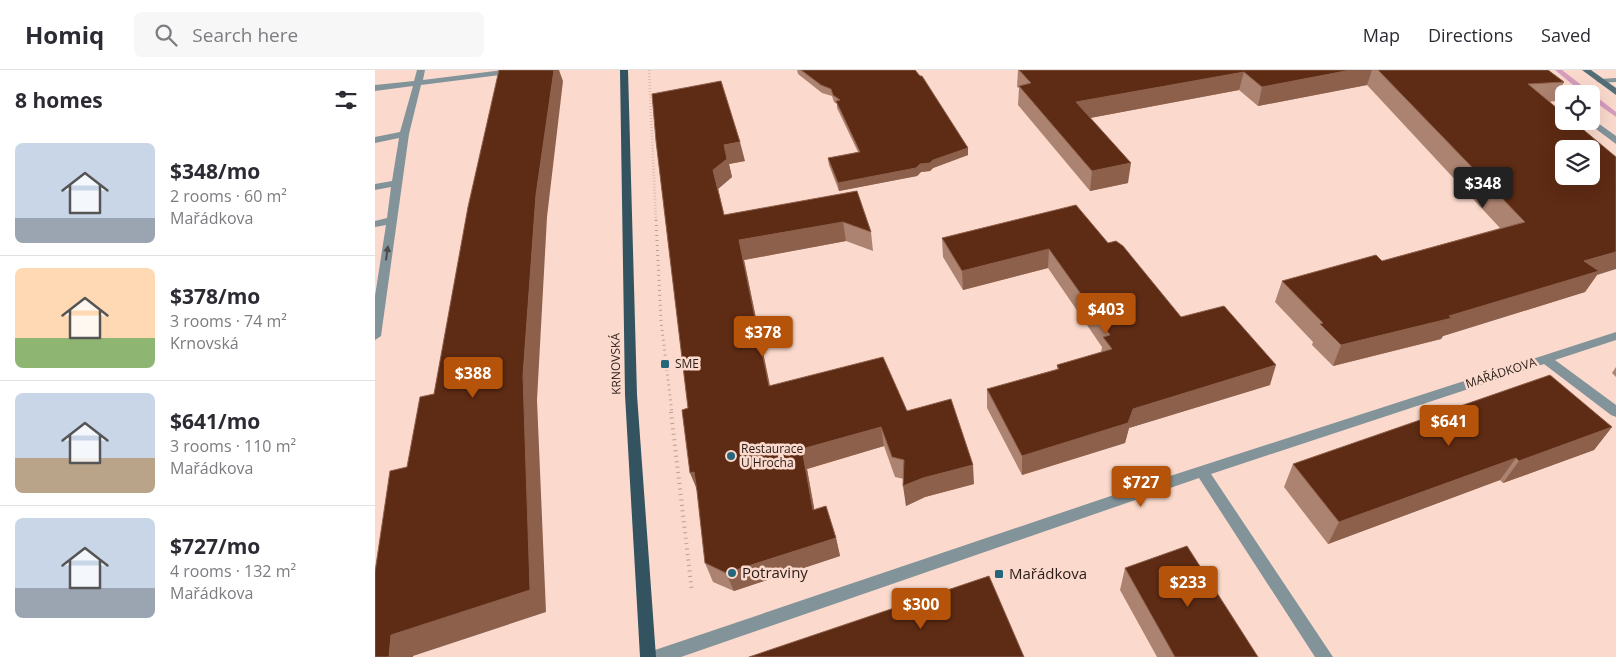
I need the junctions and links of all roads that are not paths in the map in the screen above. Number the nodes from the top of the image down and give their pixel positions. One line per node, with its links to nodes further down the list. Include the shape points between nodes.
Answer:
1 (421, 70): 8 (street)
2 (523, 70): 8 (street)
3 (624, 70): 26 (main road, KRNOVSKÁ, via 631,395)
4 (1529, 70): 10 (street)
5 (1586, 70): 7 (street)
6 (1616, 80): 7 (street)
7 (1600, 81): 11 (street)
8 (417, 83): 9 (street); 13 (street)
9 (375, 88)
10 (1555, 91)
11 (1616, 92)
12 (1600, 128): 15 (street)
13 (404, 134): 14 (street); 16 (street)
14 (375, 140)
15 (1616, 141)
16 (397, 183): 17 (street); 18 (street)
17 (375, 188)
18 (392, 220): 19 (street); 20 (street, one-way to 18)
19 (375, 224)
20 (379, 280): 21 (street)
21 (375, 334)
22 (1616, 336): 23 (street, MAŘÁDKOVA)
23 (1545, 359): 24 (street, MAŘÁDKOVA); 25 (street, MAŘÁDKOVA)
24 (1616, 412)
25 (1201, 472): 27 (street, MAŘÁDKOVA); 28 (street)
26 (648, 657)
27 (658, 657)
28 (1325, 657)

